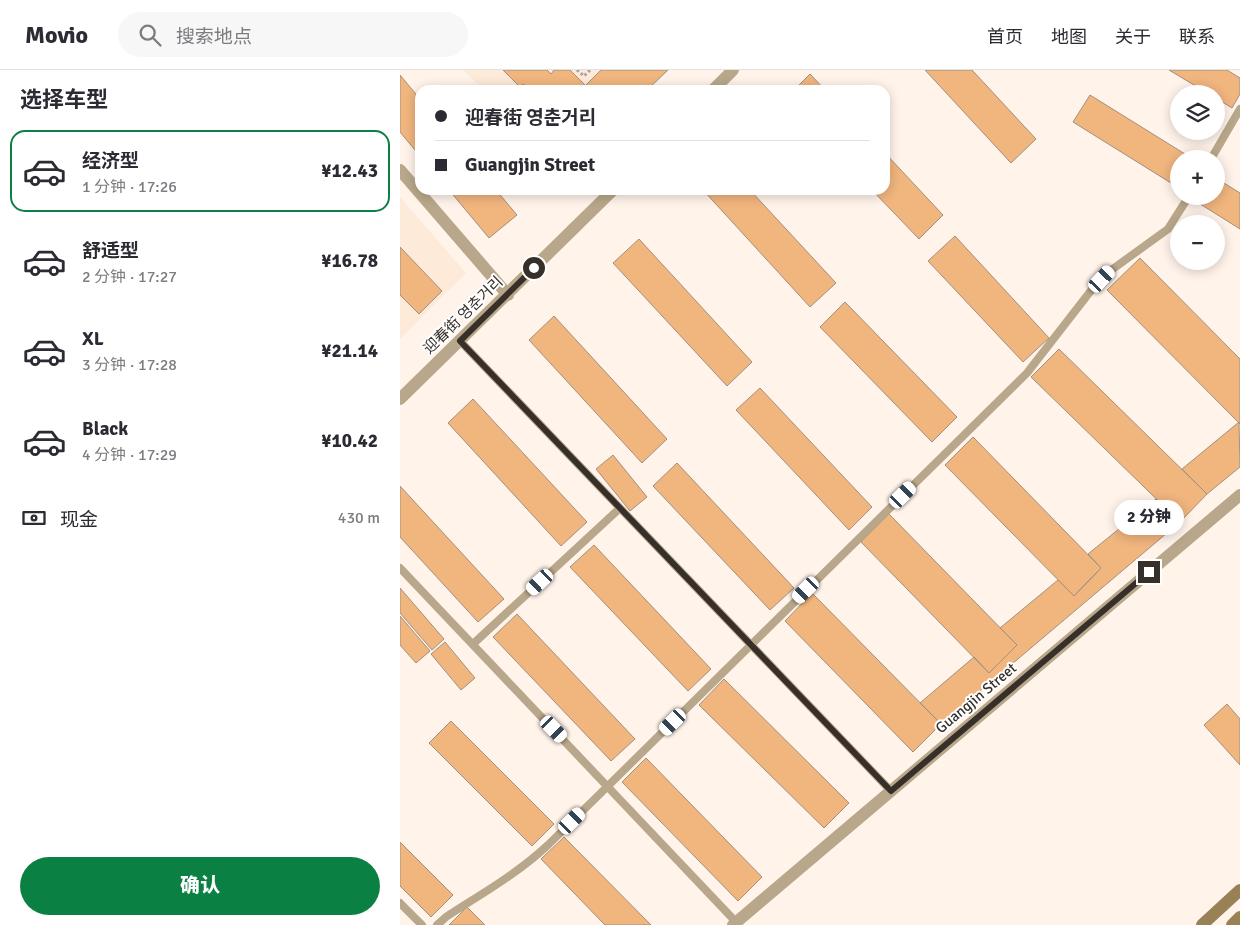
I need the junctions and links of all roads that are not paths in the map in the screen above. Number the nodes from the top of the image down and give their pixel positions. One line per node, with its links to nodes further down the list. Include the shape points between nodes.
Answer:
1 (733, 70): 2 (street)
2 (718, 85)
3 (1240, 109): 4 (lane)
4 (1216, 150)
5 (400, 170): 6 (street)
6 (415, 187)
7 (422, 195): 10 (street)
8 (607, 195): 10 (street, 迎春街 영춘거리)
9 (1183, 205): 17 (lane, via 1168,228 1110,271 1094,288 1027,373)
10 (508, 294): 11 (street, 迎春街 영춘거리)
11 (460, 341): 12 (street, 迎春街 영춘거리); 14 (lane)
12 (400, 399)
13 (1240, 496): 19 (street, Guangjin Street)
14 (620, 508): 16 (lane); 17 (lane)
15 (400, 568): 16 (lane)
16 (473, 644): 18 (lane)
17 (751, 645): 18 (lane); 19 (lane)
18 (608, 786): 23 (lane); 25 (lane, via 531,861)
19 (891, 791): 23 (street, Guangjin Street)
20 (1240, 890): 26 (main road)
21 (400, 903): 24 (lane)
22 (1240, 917): 27 (main road)
23 (735, 924)
24 (422, 925)
25 (437, 925)
26 (1202, 925)
27 (1232, 925)

